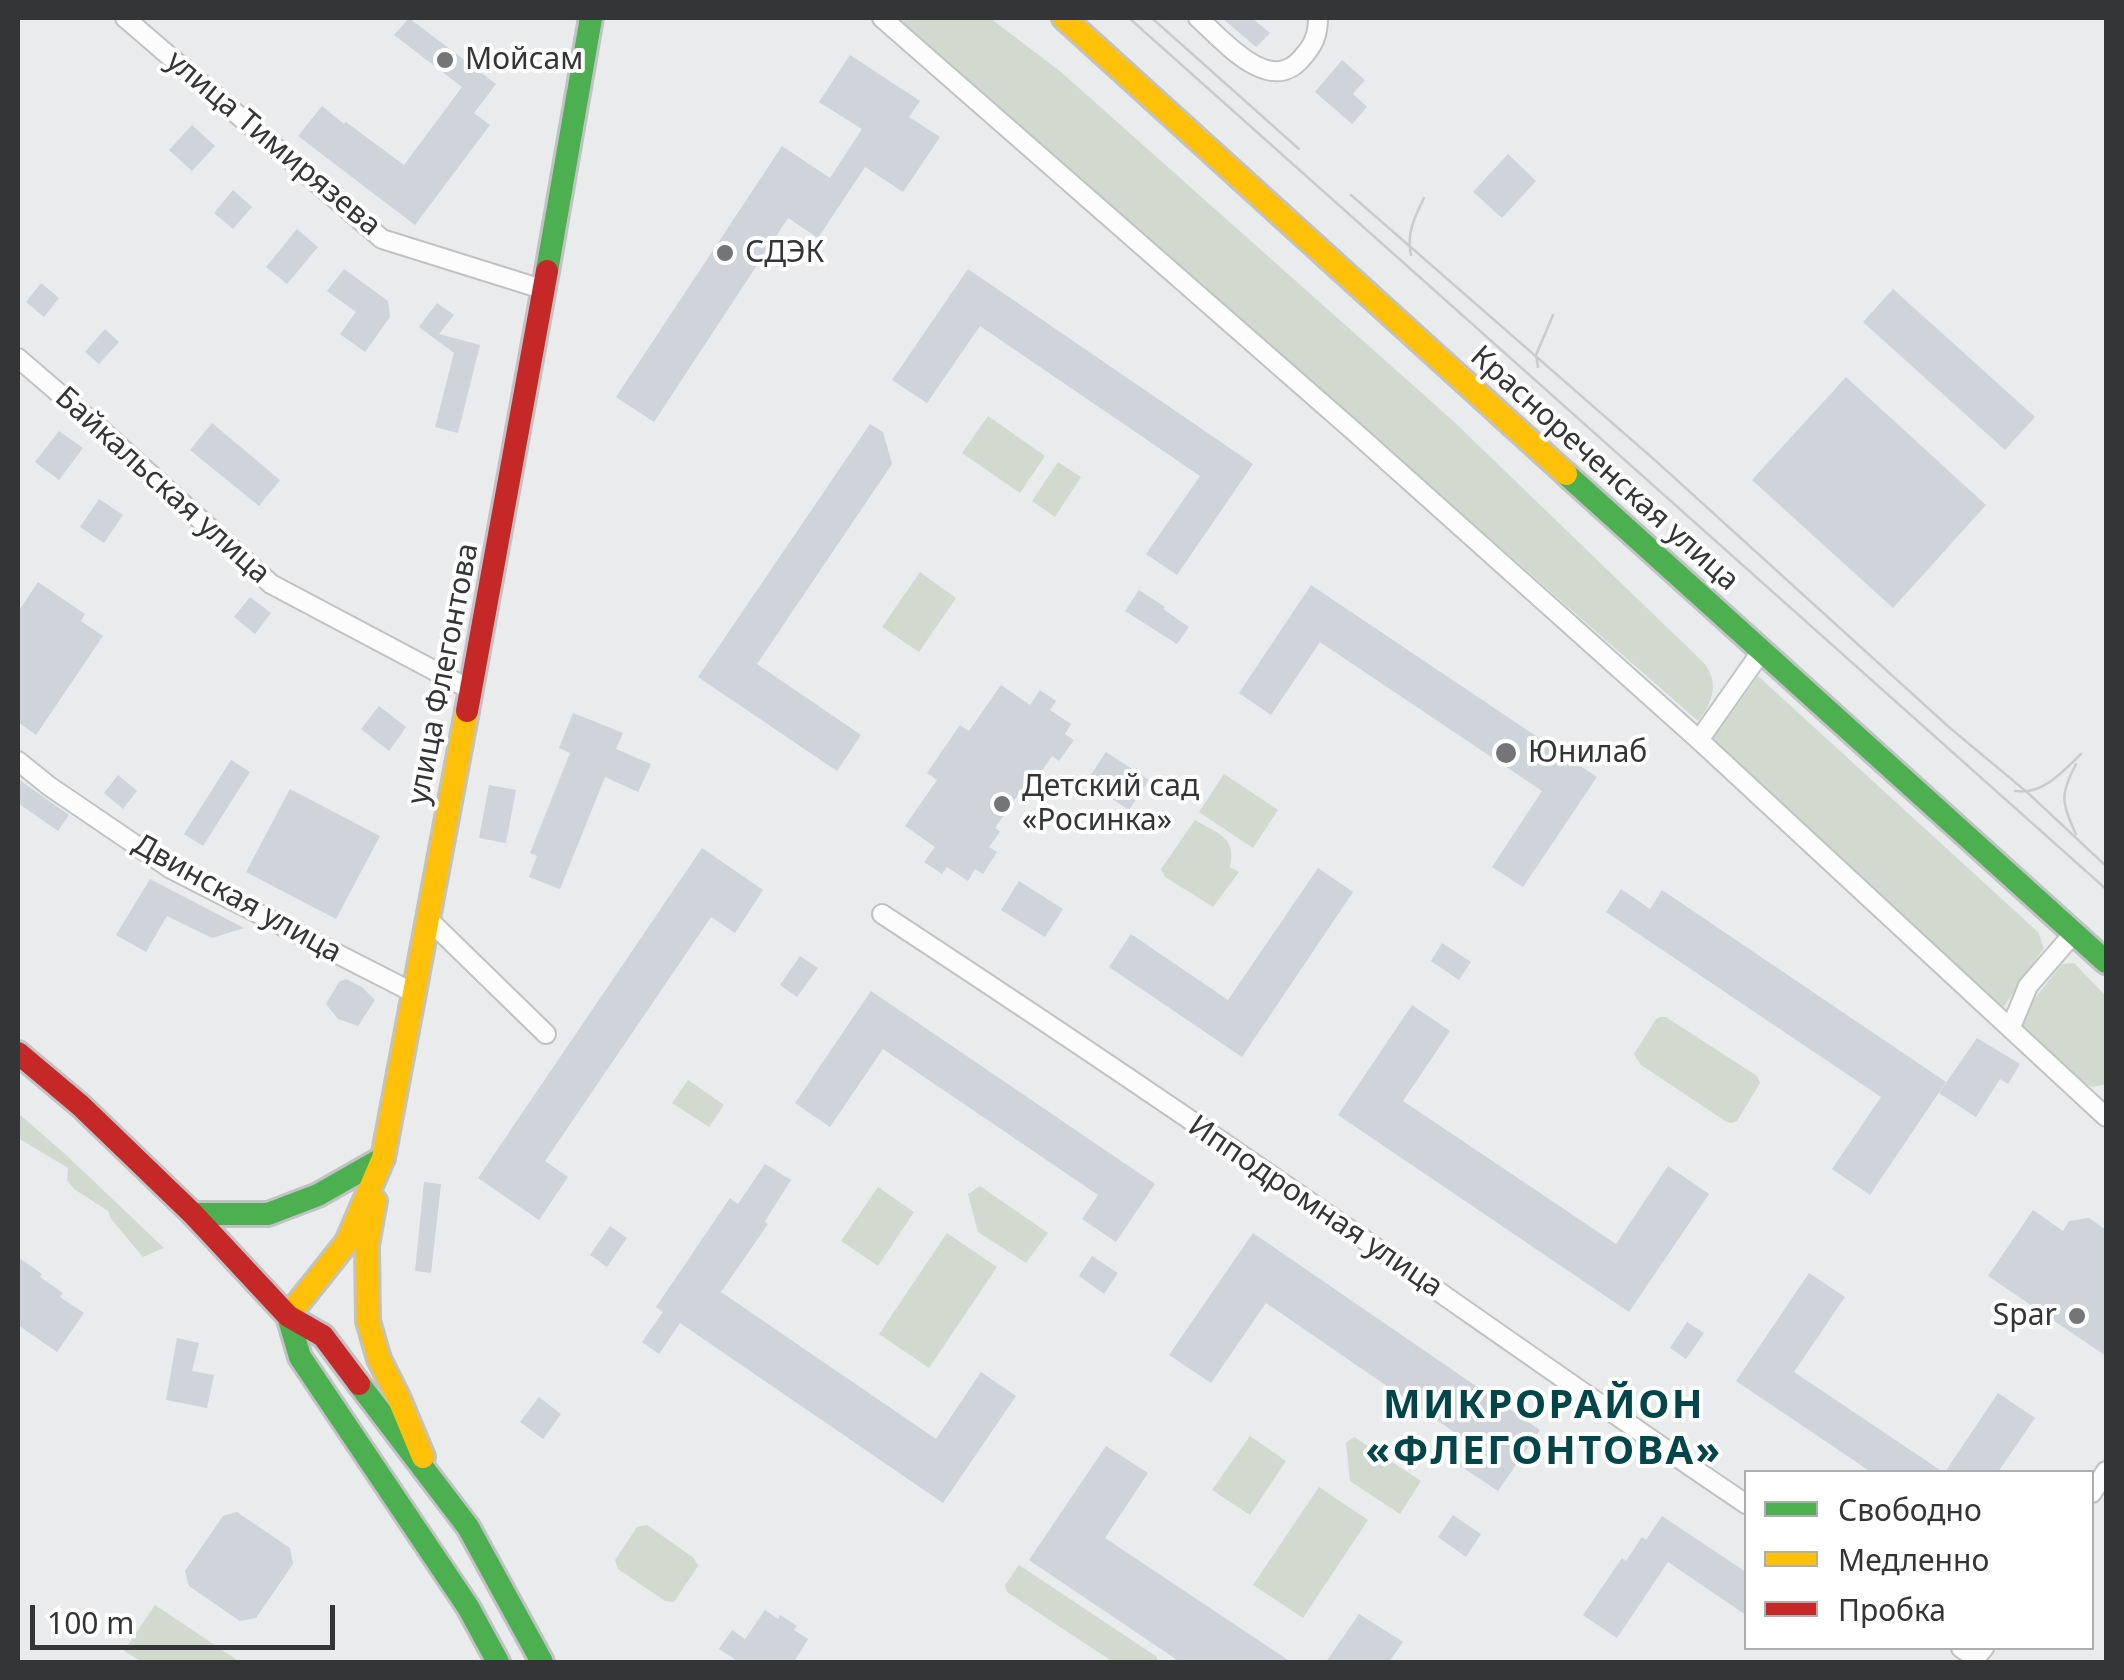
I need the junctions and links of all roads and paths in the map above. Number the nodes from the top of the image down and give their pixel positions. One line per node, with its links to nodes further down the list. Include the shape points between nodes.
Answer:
1 (125, 18): 7 (street, улица Тимирязева, via 382,239)
2 (591, 18): 7 (main road, улица Флегонтова)
3 (882, 18): 11 (street)
4 (1064, 18): 9 (main road, Краснореченская улица)
5 (1198, 18): 6 (street, via 1252,66 1274,71 1294,68 1314,44)
6 (1318, 18)
7 (545, 290): 10 (main road, улица Флегонтова)
8 (18, 358): 10 (street, Байкальская улица, via 271,584)
9 (1761, 652): 11 (street); 15 (main road, Краснореченская улица)
10 (471, 690): 14 (main road, улица Флегонтова)
11 (1698, 740): 18 (street)
12 (18, 761): 17 (street, Двинская улица, via 170,869)
13 (882, 914): 26 (street, Ипподромная улица)
14 (428, 919): 17 (main road, улица Флегонтова); 19 (street)
15 (2074, 932): 16 (main road, Краснореченская улица); 18 (street, via 2028,986)
16 (2106, 962)
17 (414, 994): 22 (main road, улица Флегонтова)
18 (2011, 1027): 21 (street)
19 (546, 1034)
20 (18, 1054): 23 (main road)
21 (2106, 1117)
22 (383, 1158): 23 (main road, via 268,1214); 24 (main road, улица Флегонтова, via 347,1242); 25 (main road, via 367,1245 368,1321 417,1446)
23 (193, 1214): 24 (main road)
24 (288, 1316): 25 (main road, via 323,1336); 27 (main road, via 300,1357)
25 (448, 1500): 28 (main road)
26 (1744, 1503)
27 (498, 1662)
28 (542, 1662)

